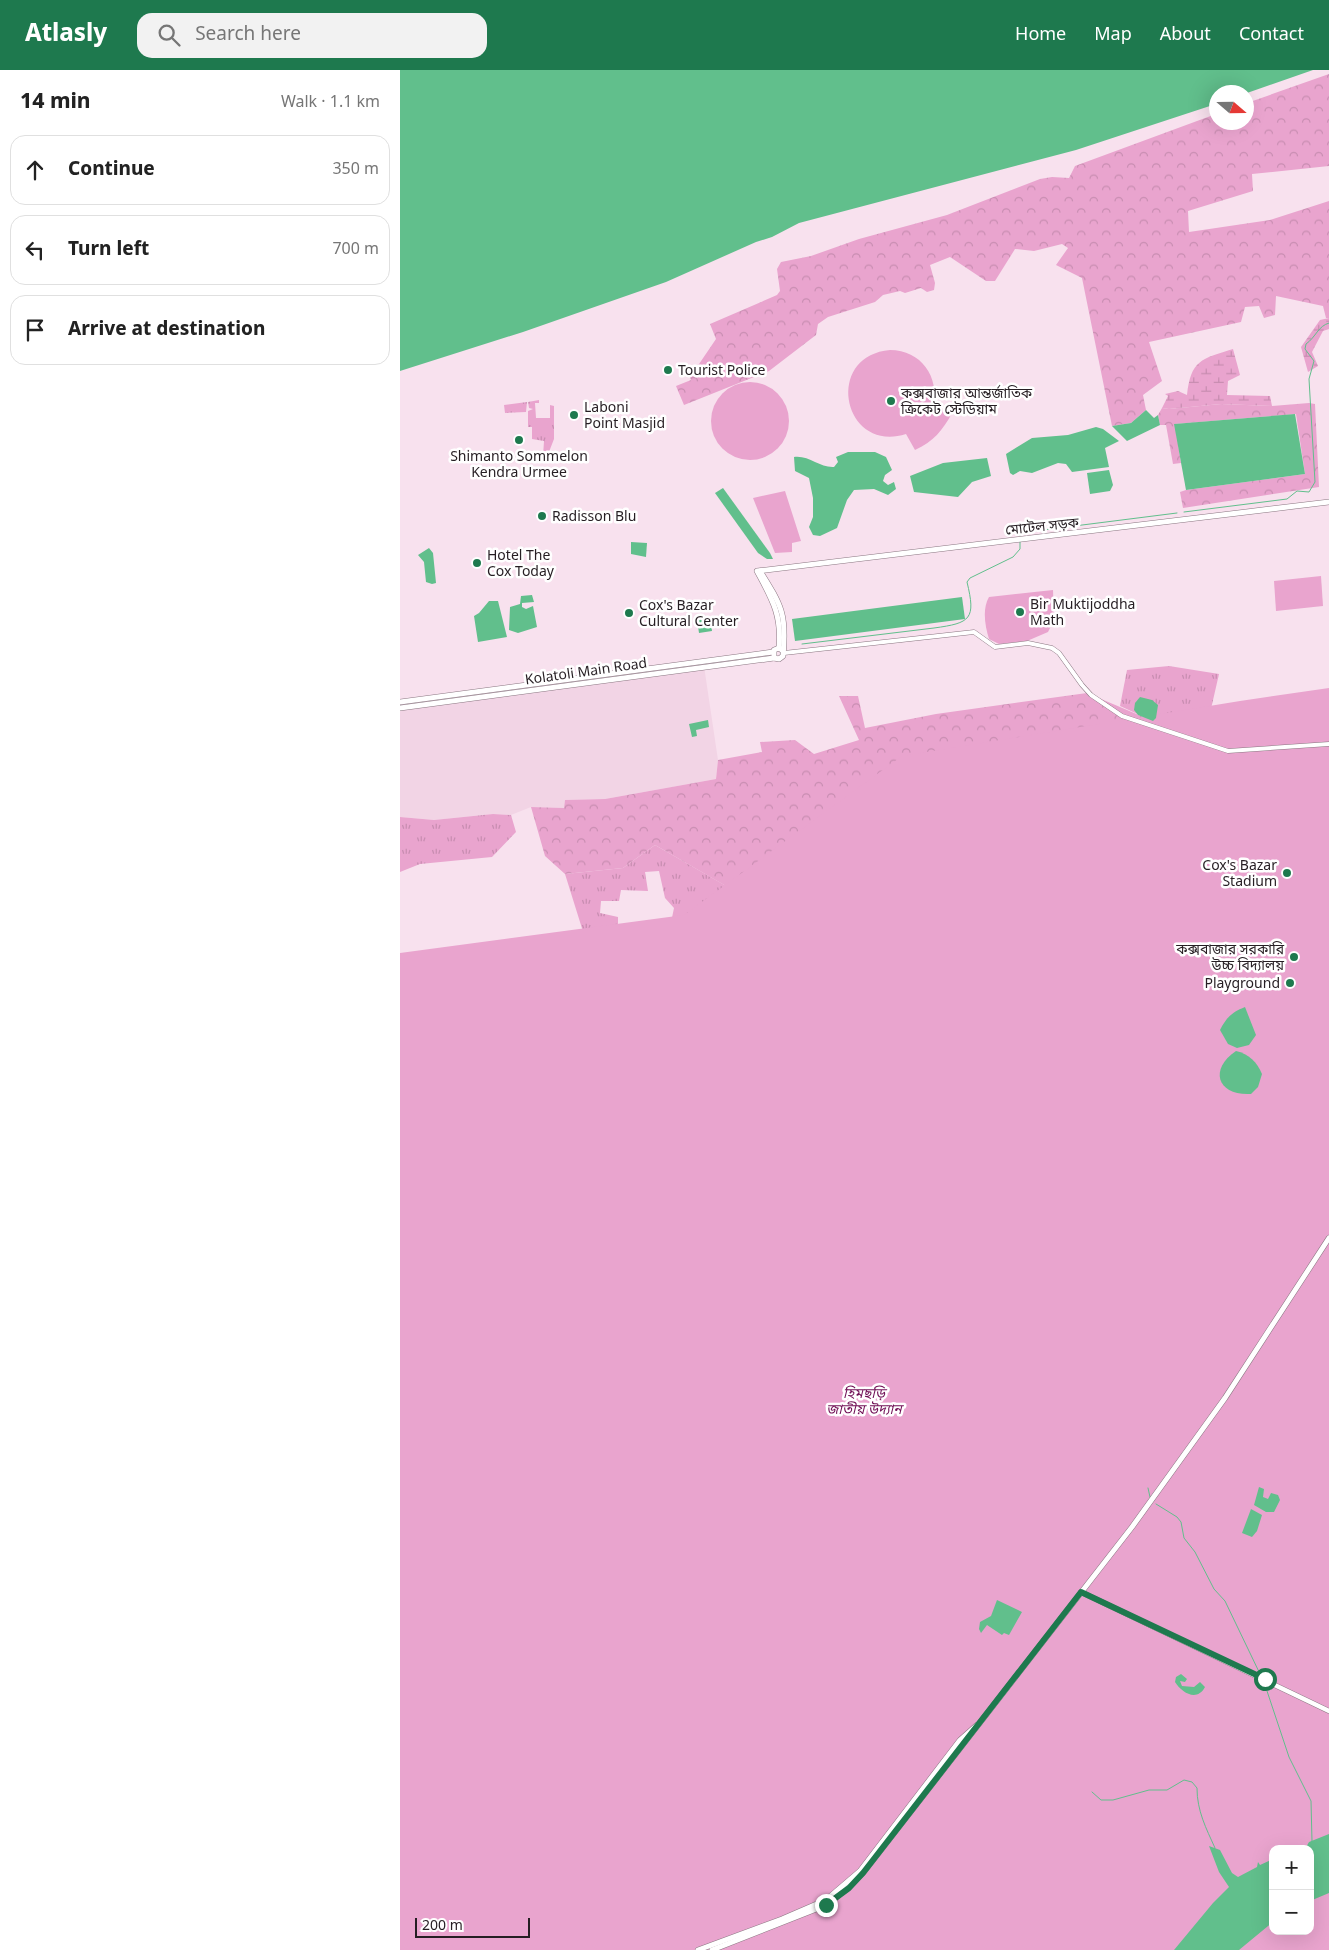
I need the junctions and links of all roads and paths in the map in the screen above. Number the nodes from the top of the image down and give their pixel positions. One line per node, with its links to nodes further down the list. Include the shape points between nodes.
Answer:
1 (1329, 502): 2 (main road, মোটেল সড়ক, via 758,571 776,608)
2 (782, 651): 3 (main road); 3 (main road, via 782,658); 7 (street, via 974,632 995,646 1043,645 1059,653 1086,690 1100,703 1122,716 1228,751)
3 (773, 655): 4 (main road, Kolatoli Main Road)
4 (718, 662): 5 (main road, Kolatoli Main Road); 6 (main road, Kolatoli Main Road)
5 (400, 702)
6 (400, 708)
7 (1329, 744)
8 (1329, 1238): 9 (main road, via 1219,1406)
9 (1081, 1592): 10 (main road); 11 (main road)
10 (1329, 1711)
11 (980, 1724): 12 (main road, via 960,1740 860,1871 826,1900); 13 (main road, via 849,1888 824,1906)
12 (698, 1950)
13 (712, 1950)

